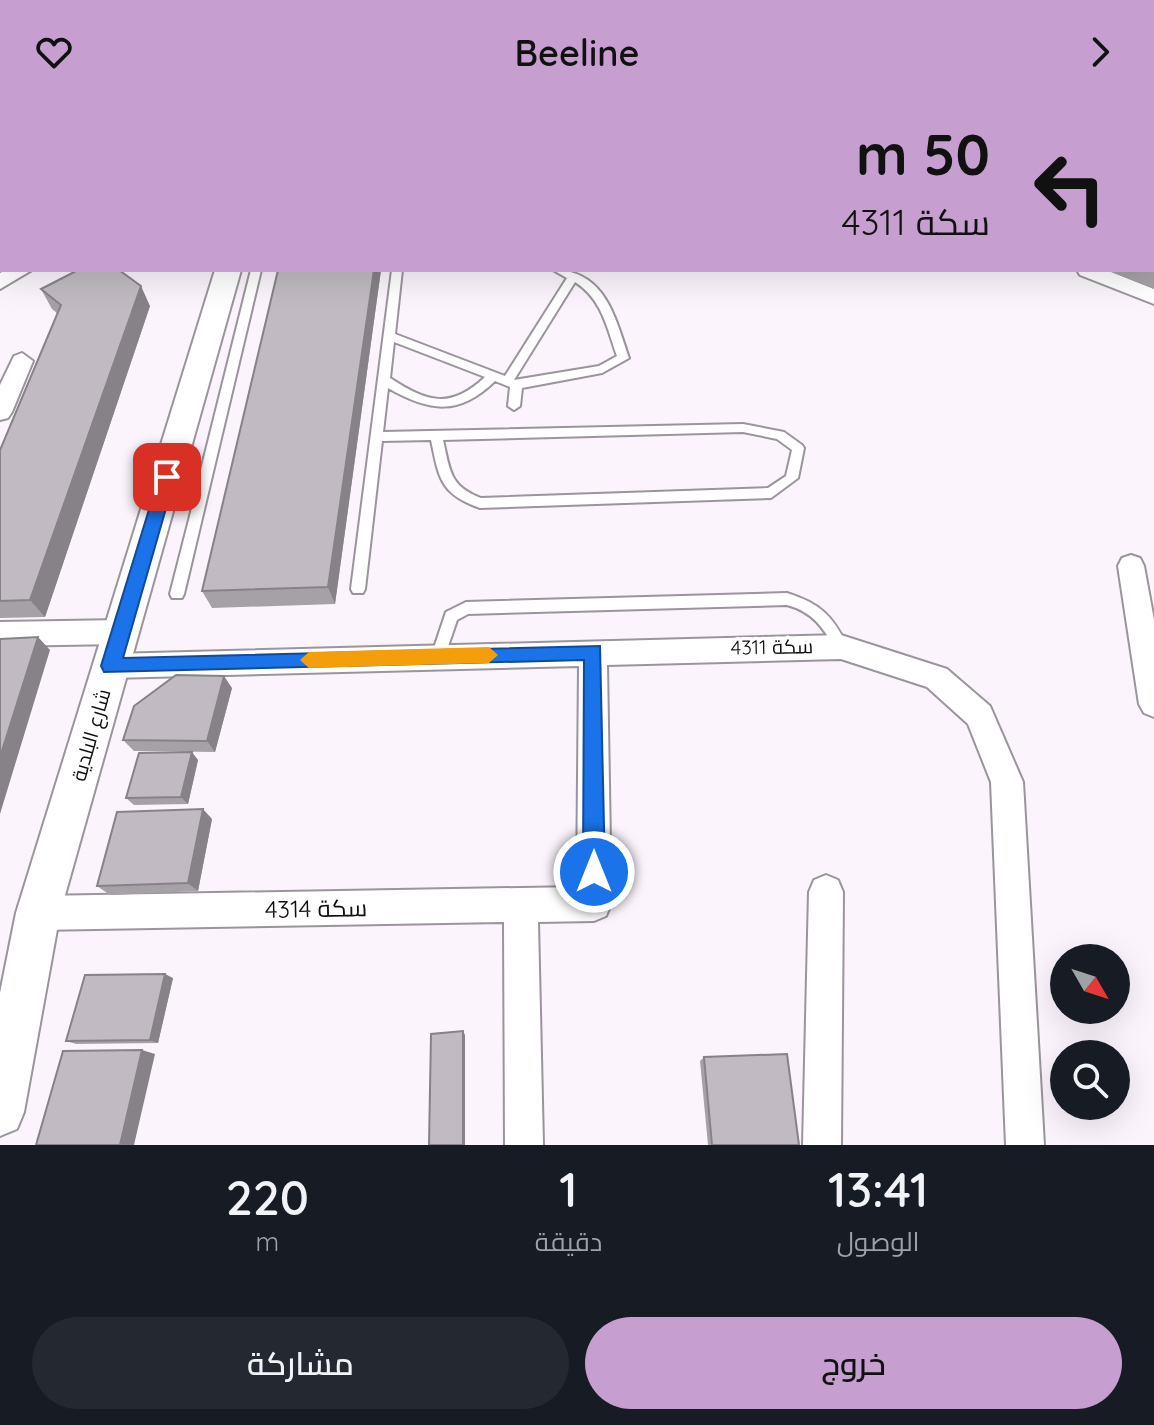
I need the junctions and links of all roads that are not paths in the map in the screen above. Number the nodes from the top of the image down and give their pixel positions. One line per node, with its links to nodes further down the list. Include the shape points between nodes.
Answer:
1 (18, 272): 8 (street)
2 (228, 272): 12 (street, شارع البلدية)
3 (255, 272): 12 (lane)
4 (397, 272): 10 (lane)
5 (563, 272): 7 (lane)
6 (1092, 272): 9 (street)
7 (574, 276): 15 (lane); 15 (lane, via 591,284 604,304 623,358 602,369)
8 (0, 282)
9 (1154, 297)
10 (389, 336): 13 (lane); 14 (lane)
11 (22, 361): 17 (street)
12 (215, 368): 20 (lane); 21 (street, شارع البلدية)
13 (493, 376): 14 (lane, via 461,402 410,395); 15 (lane)
14 (383, 379): 19 (lane)
15 (512, 384): 16 (lane)
16 (514, 406)
17 (0, 412)
18 (436, 436): 18 (lane, via 449,488 480,503 771,493 792,478 798,448 780,435 743,428); 19 (lane)
19 (376, 437): 23 (lane)
20 (198, 503): 21 (lane); 24 (lane)
21 (159, 504): 27 (street, شارع البلدية)
22 (1131, 566): 30 (street)
23 (358, 589)
24 (177, 594)
25 (0, 634): 27 (street, سكة 4311)
26 (841, 647): 28 (street, سكة 4311); 29 (lane, via 827,618 811,605 787,599 466,608 451,616); 38 (street, سكة 4311, via 937,678 979,715 1007,782)
27 (116, 649): 29 (street, سكة 4311); 33 (street, شارع البلدية)
28 (593, 652): 29 (street, سكة 4311); 32 (street, سكة 4314, via 594,904)
29 (438, 657)
30 (1154, 704)
31 (826, 892): 37 (street)
32 (521, 906): 33 (street, سكة 4314); 36 (street)
33 (38, 913): 34 (street, شارع البلدية)
34 (8, 1035): 35 (street, شارع البلدية)
35 (0, 1112)
36 (524, 1145)
37 (822, 1145)
38 (1025, 1145)

